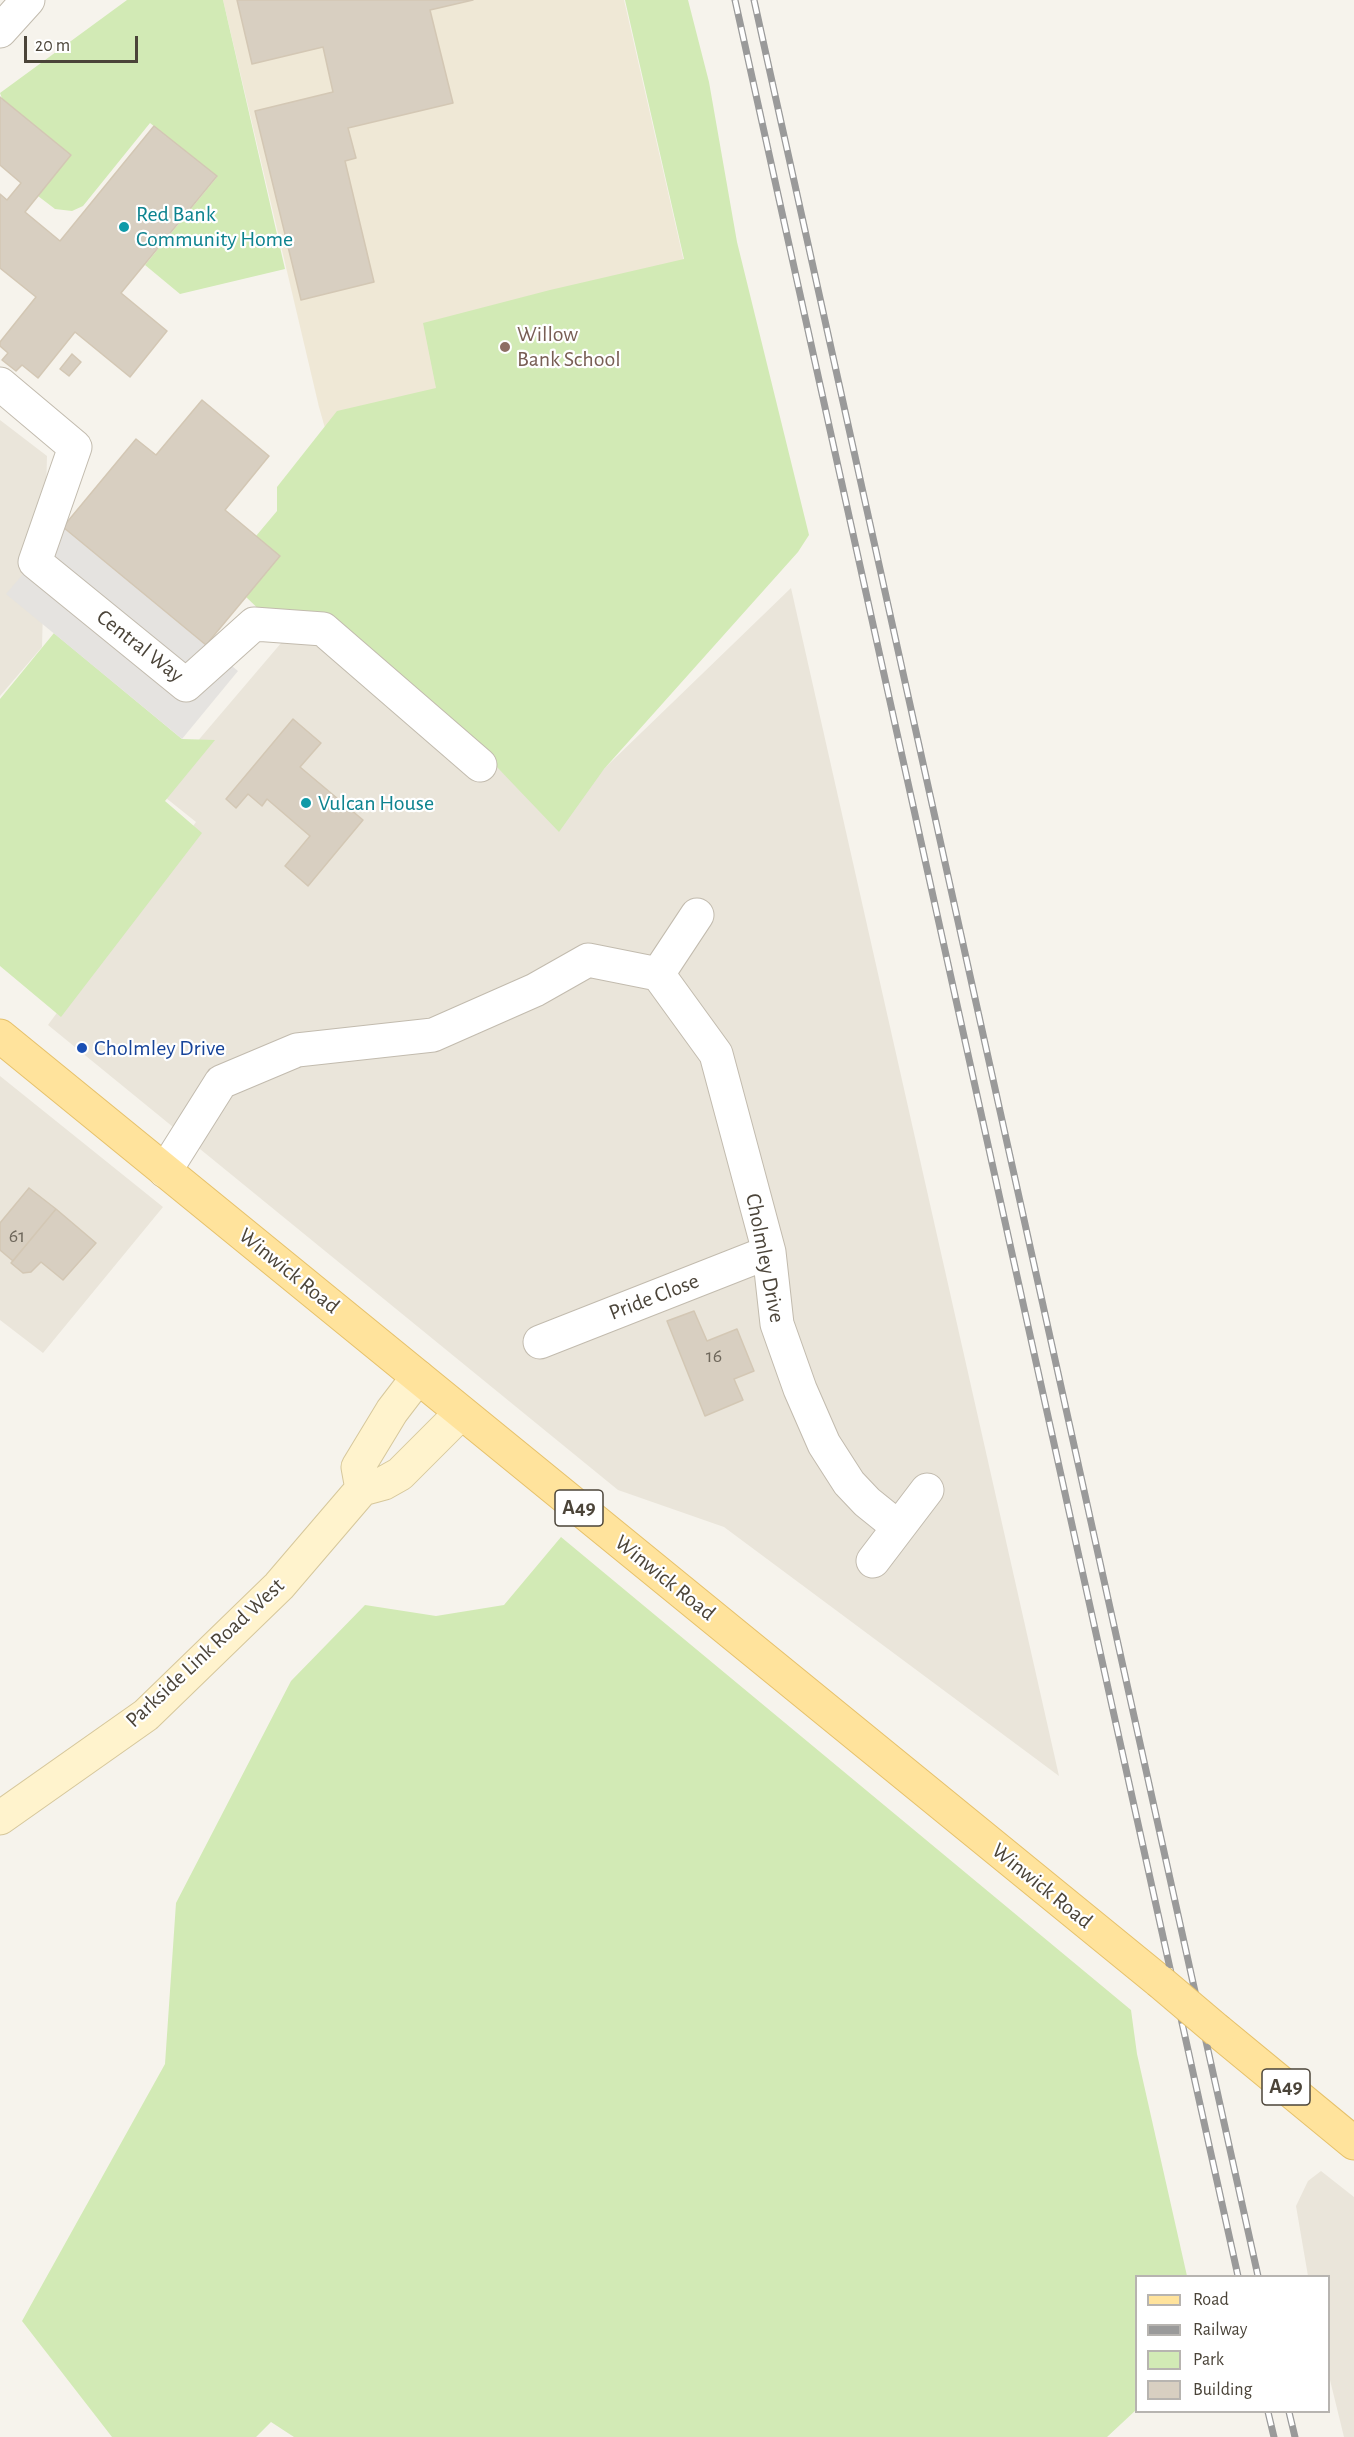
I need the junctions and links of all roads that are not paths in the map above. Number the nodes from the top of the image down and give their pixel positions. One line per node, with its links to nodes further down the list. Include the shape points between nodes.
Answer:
1 (28, 0): 2 (street)
2 (0, 32)
3 (0, 384): 4 (street, Central Way, via 75,447 35,562 186,685 254,624 323,629)
4 (480, 765)
5 (697, 915): 6 (street)
6 (658, 974): 8 (street, via 588,960 535,990 434,1035 297,1050 221,1082); 9 (street, Cholmley Drive, via 716,1054)
7 (0, 1036): 8 (main road, Winwick Road / A49)
8 (165, 1171): 11 (main road, Winwick Road / A49)
9 (769, 1252): 10 (street, Pride Close); 15 (street, Cholmley Drive, via 777,1324 824,1444 849,1483)
10 (540, 1342)
11 (418, 1377): 12 (main road, Winwick Road / A49); 13 (main road, via 358,1467)
12 (461, 1413): 13 (main road, via 400,1474); 18 (main road, Winwick Road / A49, bridge)
13 (362, 1489): 17 (main road, Parkside Link Road West, via 279,1586 146,1715)
14 (927, 1490): 15 (street)
15 (898, 1527): 16 (street)
16 (873, 1561)
17 (0, 1818)
18 (1354, 2143)

